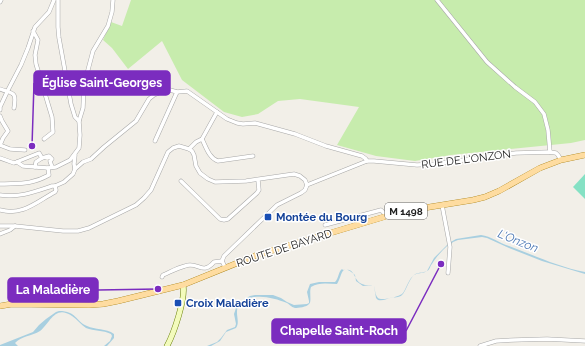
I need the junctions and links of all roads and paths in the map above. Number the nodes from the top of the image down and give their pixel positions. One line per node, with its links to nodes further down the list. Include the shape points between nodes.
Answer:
1 (54, 0): 5 (street, via 49,12 36,24)
2 (58, 0): 13 (street, via 59,38 71,104)
3 (113, 0): 13 (street, via 108,26 93,51 84,85 83,108)
4 (437, 0): 21 (street, via 487,62 535,102 544,114)
5 (33, 31): 7 (street, via 24,59); 14 (street, via 38,40 36,64 52,117 53,132)
6 (0, 89): 7 (street)
7 (8, 90): 9 (street, via 14,96); 10 (street)
8 (177, 92): 11 (street, via 187,91); 16 (street); 33 (street, via 170,90 154,95 136,121 91,159)
9 (14, 108)
10 (0, 110)
11 (217, 112): 15 (street); 29 (street, via 237,123 255,123 282,130 362,156)
12 (0, 116): 17 (street, via 8,131)
13 (79, 121): 22 (street, via 80,143)
14 (44, 139)
15 (202, 139): 18 (street); 24 (street, via 213,160)
16 (155, 141)
17 (0, 146): 19 (street)
18 (188, 149): 34 (street, via 194,155 200,173 208,179 215,182); 45 (street, via 178,146 168,152 151,190 136,205 89,228 63,231)
19 (20, 150): 20 (street); 27 (street)
20 (25, 150)
21 (550, 152): 28 (street, via 556,153); 29 (street, RUE DE L'ONZON, via 516,153 417,165)
22 (75, 154): 32 (street, via 70,160); 33 (street)
23 (585, 155): 28 (main road, ROUTE DE BAYARD / M 1498)
24 (253, 156)
25 (0, 158): 30 (street)
26 (42, 158): 27 (street, via 39,153); 31 (street, via 36,162); 32 (street, via 49,156 52,159)
27 (24, 159): 30 (street)
28 (561, 160): 40 (main road, ROUTE DE BAYARD / M 1498, via 485,197)
29 (367, 161): 37 (street)
30 (17, 162): 31 (street, via 23,166)
31 (35, 167): 32 (street)
32 (50, 167): 36 (street, via 49,175 41,180 29,184)
33 (75, 169): 38 (street, via 64,182)
34 (258, 180): 35 (street, via 257,193 224,220); 37 (street, via 294,174 305,180)
35 (180, 181)
36 (0, 184)
37 (307, 185): 47 (street, via 301,193 277,205 224,256)
38 (55, 186): 39 (street, via 21,196); 41 (street, via 54,192 24,210)
39 (0, 195)
40 (442, 205): 42 (main road, ROUTE DE BAYARD / M 1498); 49 (street, via 450,247)
41 (0, 210)
42 (387, 216): 43 (street, via 381,210); 48 (main road, ROUTE DE BAYARD / M 1498, via 257,254)
43 (325, 225)
44 (0, 226): 45 (street)
45 (15, 226): 46 (street)
46 (0, 234)
47 (222, 261): 48 (street); 50 (street, via 214,262 205,269 186,265)
48 (225, 267): 51 (main road, ROUTE DE BAYARD / M 1498)
49 (448, 273)
50 (162, 277)
51 (183, 284): 52 (main road, ROUTE DE BAYARD / M 1498, via 103,304); 54 (main road, via 177,322)
52 (0, 306)
53 (585, 341): 55 (street, via 547,338 496,341)
54 (167, 346)
55 (480, 346)

